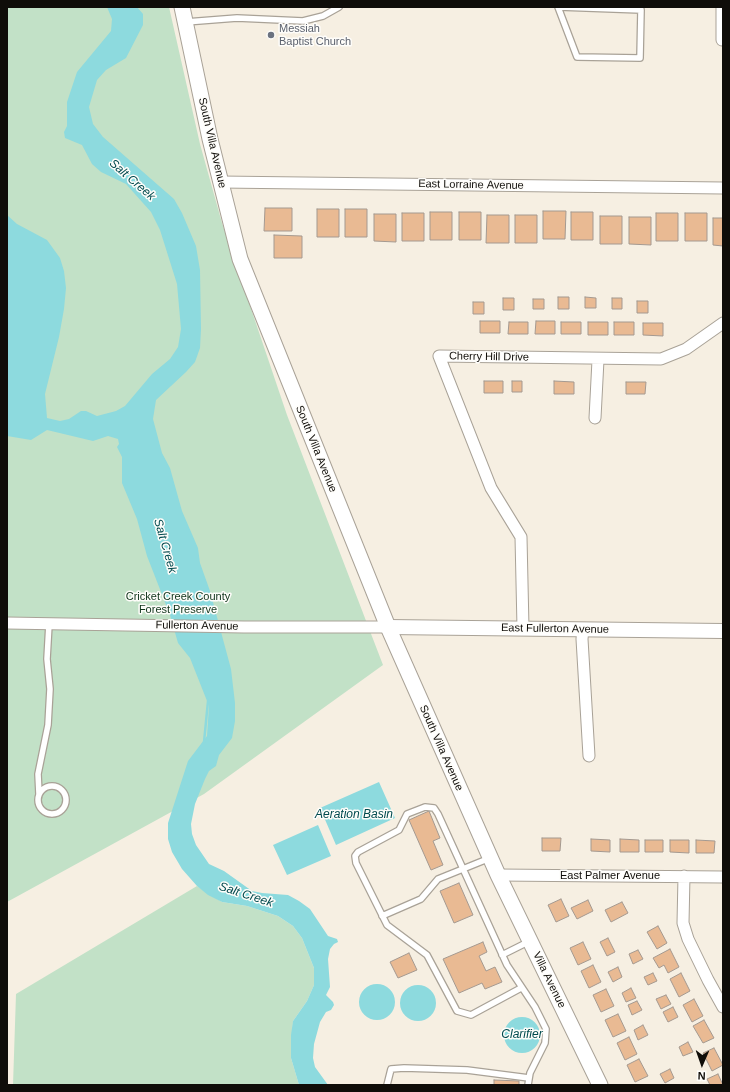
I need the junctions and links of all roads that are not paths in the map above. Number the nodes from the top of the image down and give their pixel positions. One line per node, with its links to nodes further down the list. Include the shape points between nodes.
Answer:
1 (182, 7): 5 (main road, South Villa Avenue)
2 (339, 7): 5 (lane, via 323,16 303,21 237,18)
3 (558, 7): 3 (lane, via 577,57 640,58 641,10)
4 (722, 7): 6 (street)
5 (186, 22): 7 (main road, South Villa Avenue)
6 (722, 40)
7 (220, 182): 8 (street, East Lorraine Avenue); 14 (main road, South Villa Avenue, via 240,259)
8 (723, 188)
9 (723, 323): 10 (street, Cherry Hill Drive, via 686,349 661,359)
10 (598, 360): 11 (street); 15 (street, Cherry Hill Drive, via 438,356 491,488 521,537)
11 (596, 418)
12 (7, 623): 13 (street, Fullerton Avenue)
13 (48, 624): 14 (street, Fullerton Avenue); 19 (lane, via 49,719 38,774)
14 (388, 627): 15 (street, East Fullerton Avenue); 20 (main road, South Villa Avenue)
15 (523, 628): 16 (street, East Fullerton Avenue)
16 (583, 629): 17 (street, East Fullerton Avenue); 18 (street)
17 (723, 631)
18 (589, 756)
19 (39, 794): 19 (lane, via 38,803 47,812 56,813 63,807 64,794 58,788 50,786)
20 (490, 858): 21 (lane); 22 (main road, South Villa Avenue)
21 (463, 869): 25 (lane, via 438,879 421,899); 25 (lane, via 434,808 407,814 399,830 355,856 356,864); 27 (lane)
22 (498, 875): 23 (street, East Palmer Avenue); 26 (main road, Villa Avenue)
23 (684, 876): 24 (street, East Palmer Avenue); 29 (street, via 683,923 704,973)
24 (723, 877)
25 (382, 916): 28 (lane, via 387,925 426,955 457,1011 462,1014 477,1013)
26 (530, 941): 27 (lane); 31 (main road, Villa Avenue)
27 (502, 955): 28 (lane)
28 (522, 988): 30 (lane, via 546,1029 545,1043)
29 (722, 1001)
30 (529, 1078): 32 (lane, via 467,1070 404,1068 391,1069); 33 (lane)
31 (597, 1084)
32 (387, 1085)
33 (528, 1085)

